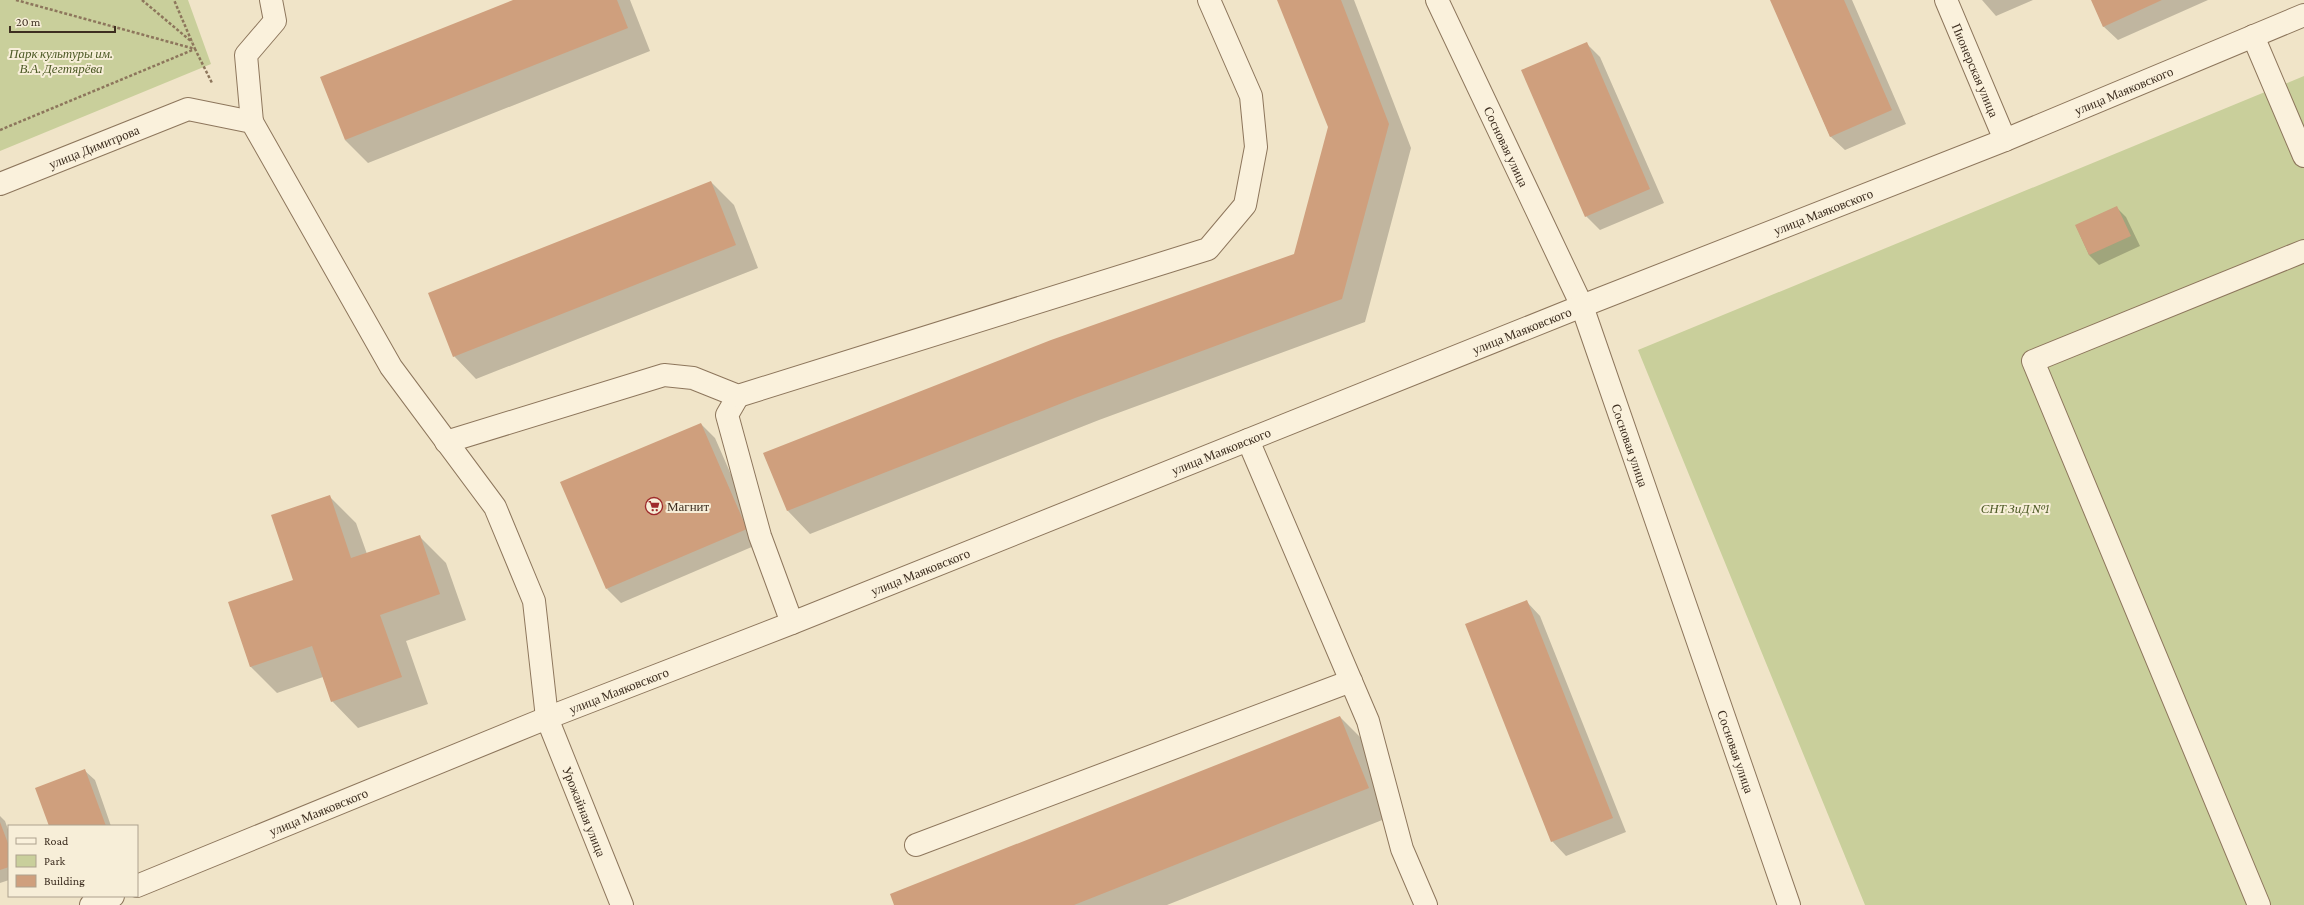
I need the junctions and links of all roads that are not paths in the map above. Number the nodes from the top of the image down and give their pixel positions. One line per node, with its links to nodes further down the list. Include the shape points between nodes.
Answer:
1 (271, 0): 7 (street, via 275,21 246,55)
2 (1209, 0): 13 (street, via 1252,96 1256,147 1245,205 1208,248)
3 (1437, 0): 12 (street, Сосновая улица)
4 (1946, 0): 8 (street, Пионерская улица)
5 (2304, 15): 6 (street, улица Маяковского)
6 (2253, 36): 8 (street, улица Маяковского); 9 (street)
7 (252, 122): 10 (street, улица Димитрова, via 188,109); 15 (street, Урожайная улица, via 391,367)
8 (2006, 140): 12 (street, улица Маяковского)
9 (2304, 156)
10 (0, 184)
11 (2304, 251): 26 (street, via 2033,361)
12 (1582, 306): 14 (street, улица Маяковского); 22 (street, Сосновая улица)
13 (738, 396): 15 (street, via 693,378 664,375); 16 (street, via 727,415 760,536)
14 (1248, 440): 16 (street, улица Маяковского); 17 (street)
15 (446, 442): 18 (street, Урожайная улица, via 495,508 534,601)
16 (792, 623): 18 (street, улица Маяковского)
17 (1351, 681): 19 (street); 25 (street, via 1368,721 1402,849)
18 (547, 718): 20 (street, улица Маяковского); 24 (street, Урожайная улица)
19 (916, 845)
20 (138, 886)
21 (111, 897): 23 (street)
22 (1785, 904)
23 (91, 905)
24 (622, 905)
25 (1426, 905)
26 (2259, 905)

